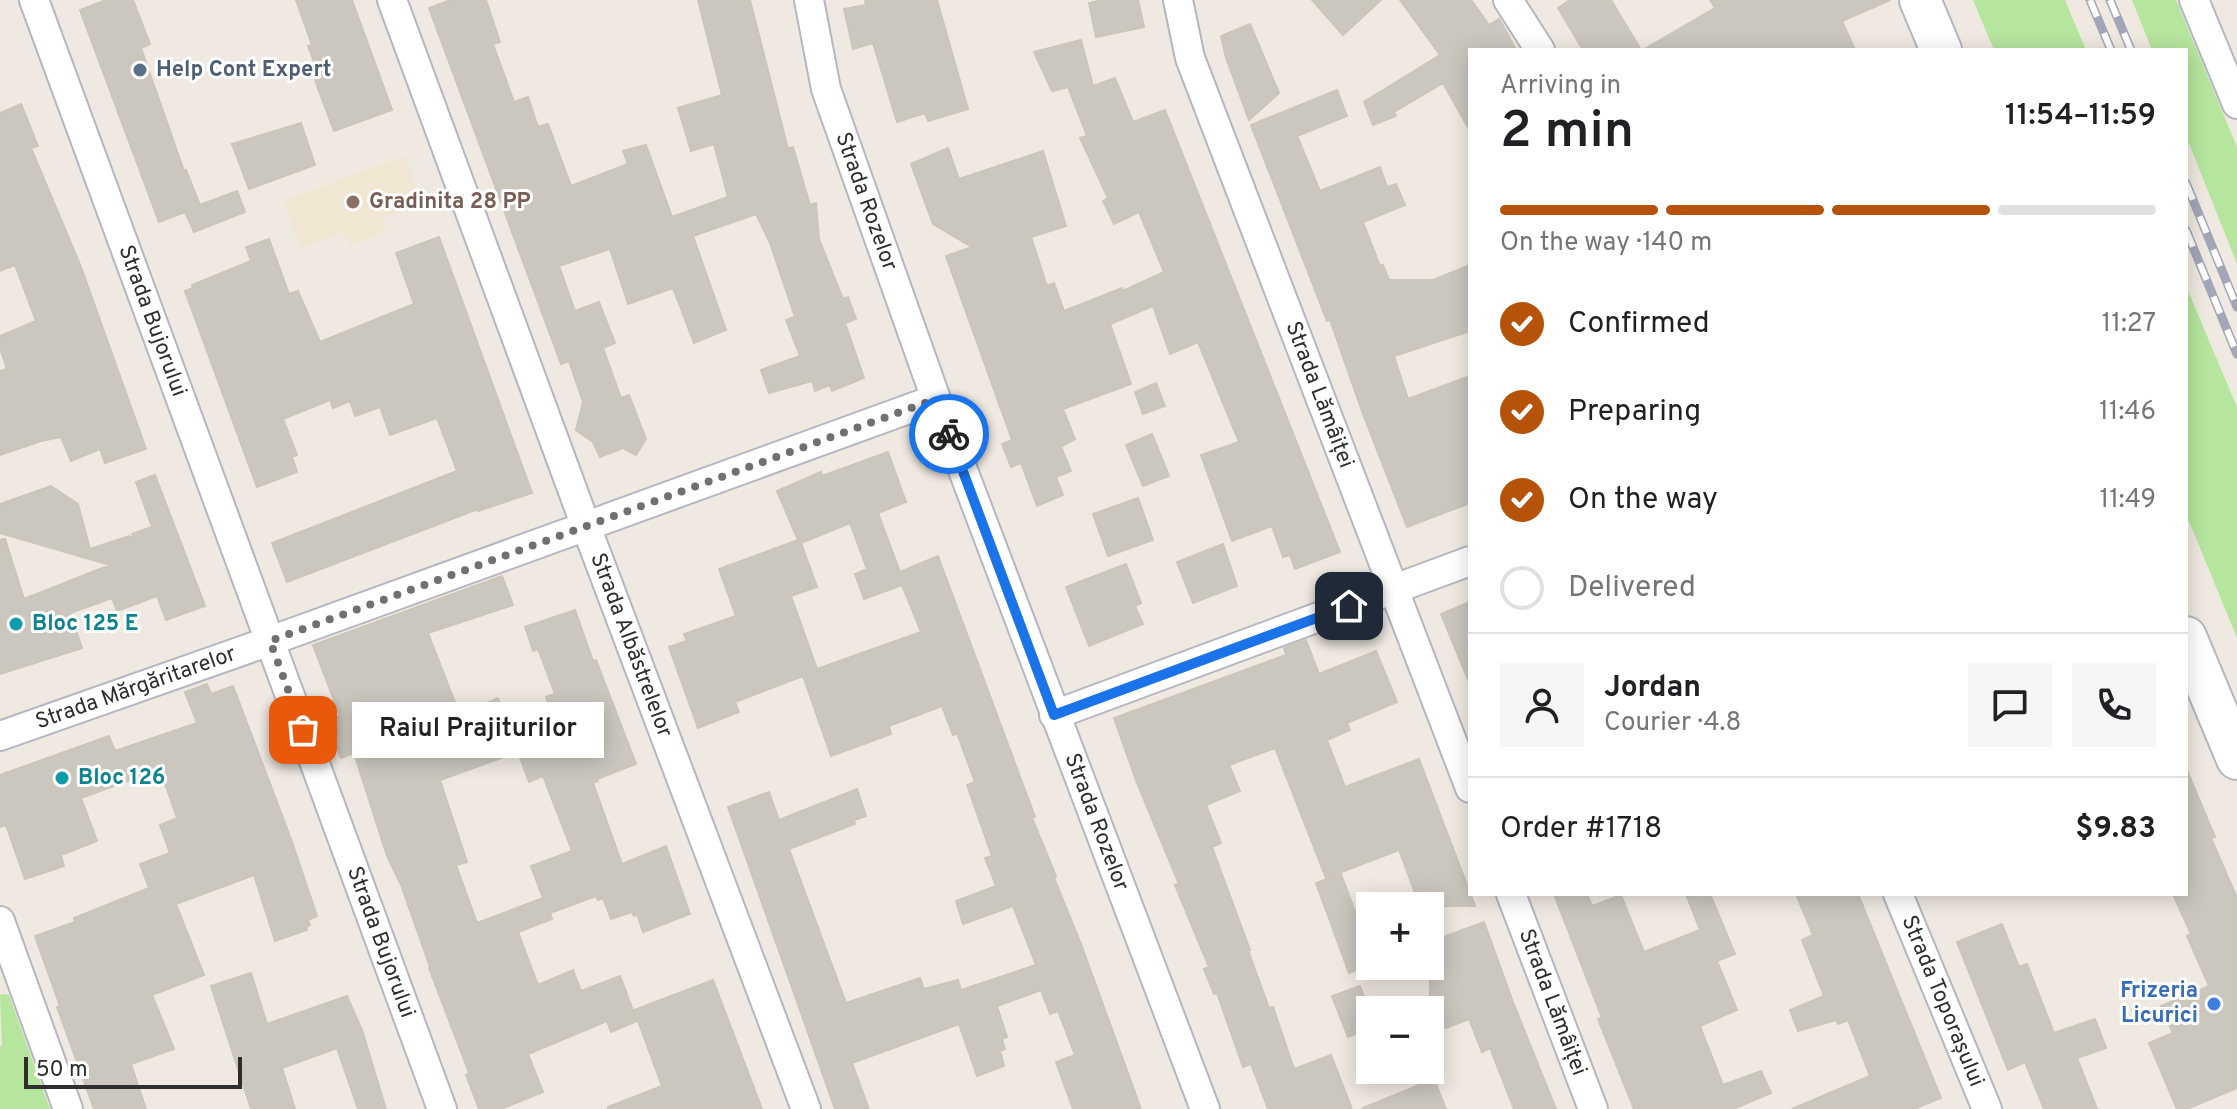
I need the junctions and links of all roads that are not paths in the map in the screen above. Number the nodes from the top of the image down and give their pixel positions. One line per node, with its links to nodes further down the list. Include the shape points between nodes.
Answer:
1 (34, 0): 15 (street, Strada Bujorului)
2 (392, 0): 12 (street, Strada Albăstrelelor)
3 (809, 0): 11 (street, Strada Rozelor, via 826,89)
4 (1178, 0): 14 (street, Strada Lămâiței, via 1190,58)
5 (1508, 0): 8 (street)
6 (1920, 0): 9 (street)
7 (2194, 0): 10 (street)
8 (1539, 48)
9 (1940, 48)
10 (2237, 104)
11 (936, 399): 12 (street); 17 (street, Strada Rozelor)
12 (586, 526): 15 (street); 26 (street, Strada Albăstrelelor)
13 (1468, 562): 14 (street)
14 (1393, 589): 17 (street); 20 (street, Strada Lămâiței)
15 (270, 641): 18 (street, Strada Mărgăritarelor); 25 (street, Strada Bujorului)
16 (2188, 642): 19 (street)
17 (1054, 715): 27 (street, Strada Rozelor)
18 (0, 736)
19 (2237, 759)
20 (1468, 783)
21 (1512, 896): 28 (street, Strada Lămâiței)
22 (1899, 896): 29 (street, Strada Toporașului)
23 (0, 921): 24 (street)
24 (68, 1109)
25 (442, 1109)
26 (806, 1109)
27 (1205, 1109)
28 (1593, 1109)
29 (1987, 1109)

